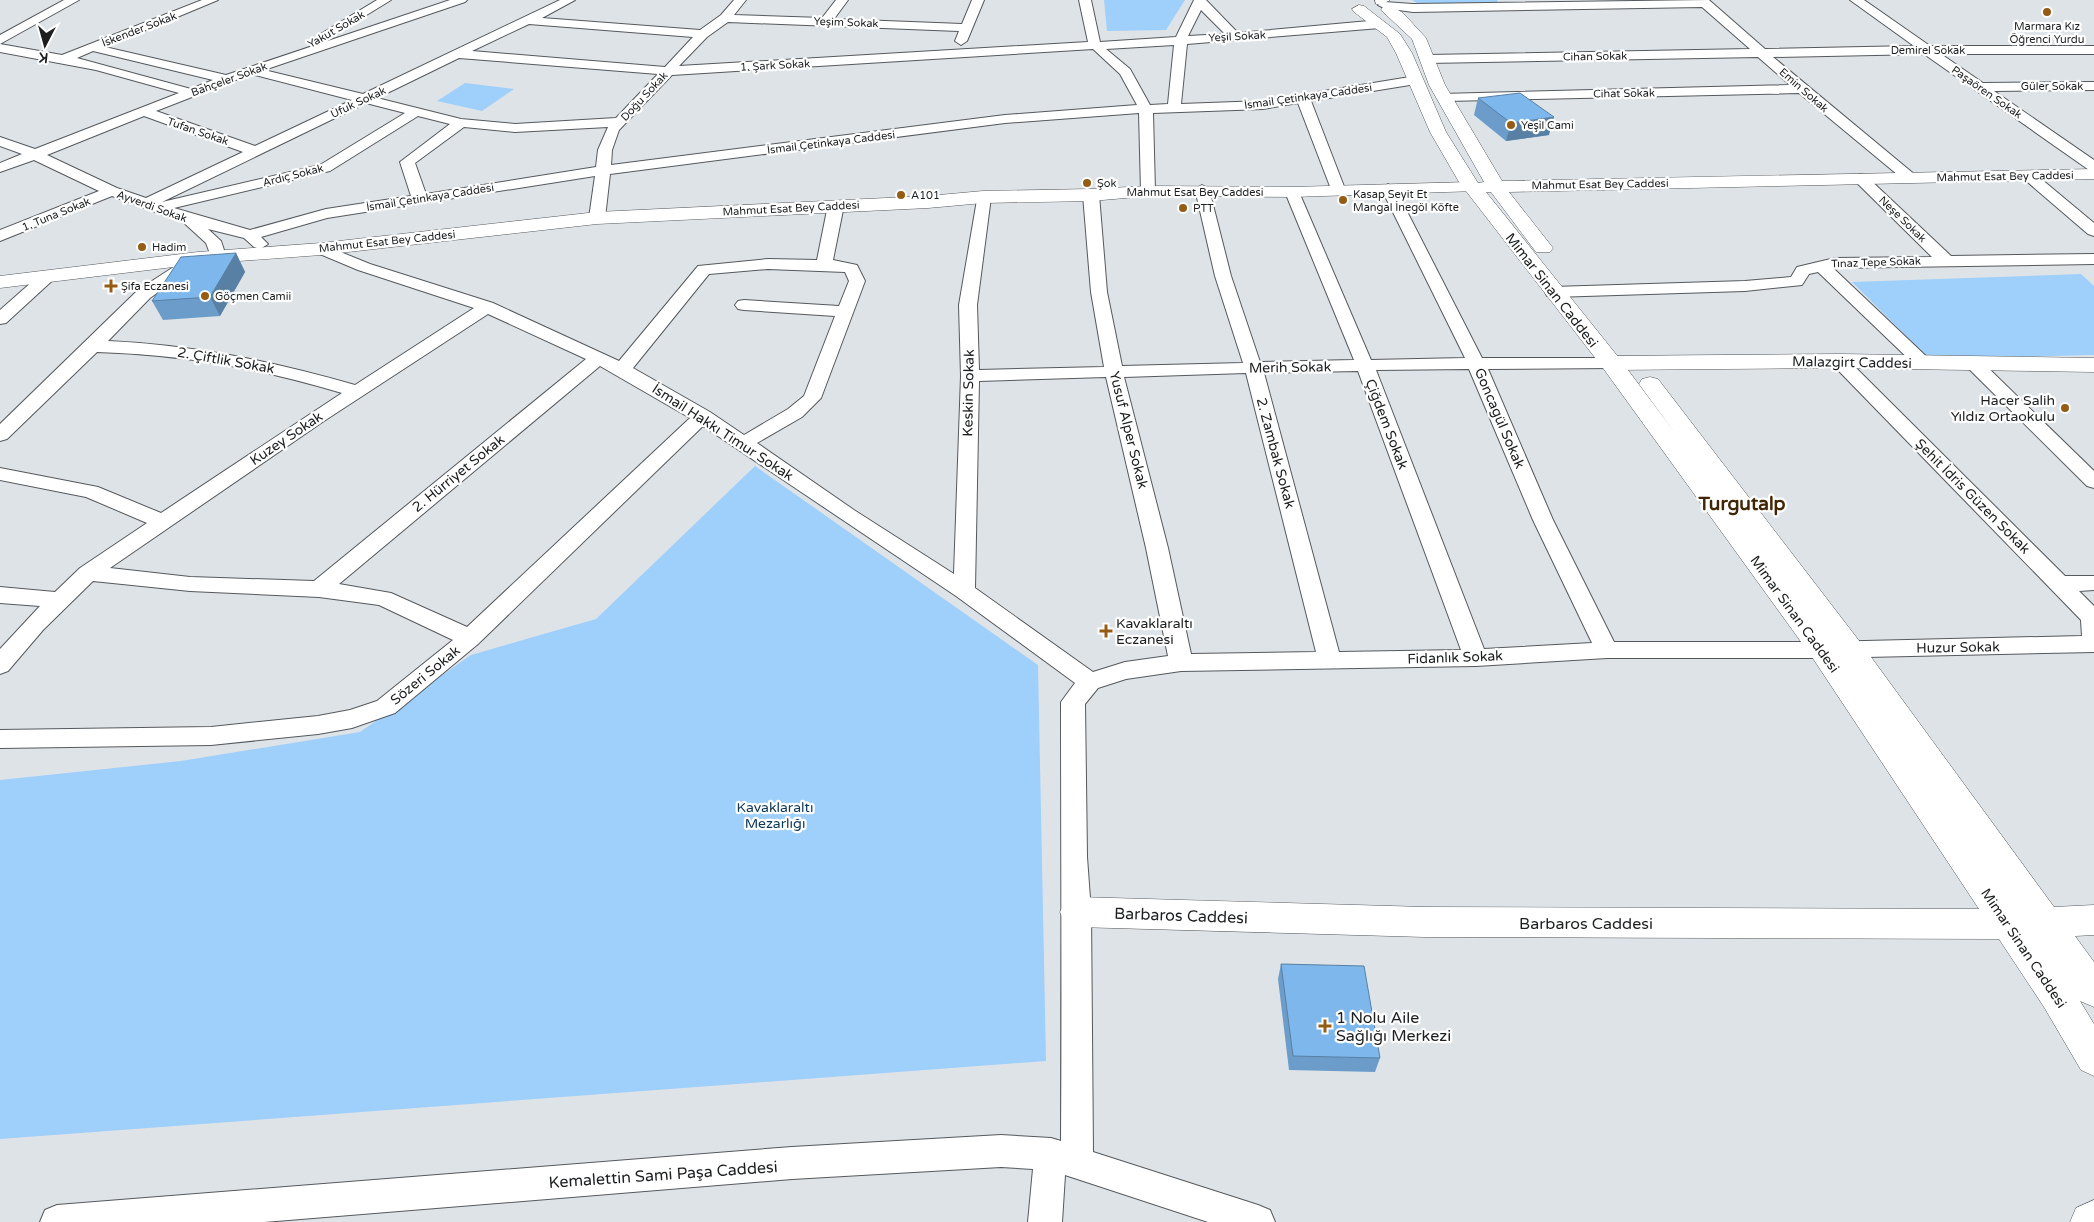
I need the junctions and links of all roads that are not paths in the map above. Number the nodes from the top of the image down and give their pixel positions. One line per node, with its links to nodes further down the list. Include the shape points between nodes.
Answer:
1 (73, 0): 27 (street)
2 (212, 0): 28 (street, İskender Sokak)
3 (385, 0): 35 (street, Yakut Sokak)
4 (461, 0): 35 (street, Bahçeler Sokak)
5 (569, 0): 17 (street, Ufuk Sokak)
6 (740, 0): 16 (street, Doğu Sokak)
7 (842, 0): 18 (street)
8 (978, 0): 20 (street)
9 (1085, 0): 26 (street)
10 (1856, 0): 29 (street, Paşaören Sokak)
11 (1200, 1): 23 (street); 24 (street)
12 (1704, 1): 14 (street); 31 (street, Emin Sokak)
13 (1382, 2): 14 (street, via 1413,8); 19 (main road, Mimar Sinan Caddesi, via 1375,9 1352,6); 36 (main road, Mimar Sinan Caddesi, via 1419,38)
14 (1512, 3)
15 (17, 17): 21 (street)
16 (725, 18): 18 (street, Yeşim Sokak); 22 (street, Doğu Sokak)
17 (527, 20): 22 (street); 33 (street, Ufuk Sokak)
18 (826, 21): 25 (street, Yeşim Sokak)
19 (1380, 24): 23 (street, Yeşil Sokak); 40 (main road, Mimar Sinan Caddesi, via 1393,34)
20 (966, 28): 25 (street, Yeşim Sokak); 32 (street)
21 (0, 31)
22 (703, 34): 38 (street, Doğu Sokak)
23 (1235, 37): 24 (street, Yeşil Sokak)
24 (1181, 39): 26 (street, Yeşil Sokak); 49 (street)
25 (926, 41): 32 (street, 1. Şark Sokak); 38 (street, 1. Şark Sokak)
26 (1094, 45): 32 (street, 1. Şark Sokak); 48 (street, via 1126,72)
27 (2, 48): 34 (street)
28 (91, 48): 34 (street, İskender Sokak); 39 (street)
29 (1926, 50): 30 (street, Demirel Sokak); 31 (street, Demirel Sokak); 42 (street, Paşaören Sokak)
30 (2094, 50)
31 (1762, 52): 36 (street, Cihan Sokak); 43 (street, Emin Sokak)
32 (956, 53)
33 (457, 54): 38 (street, 1. Şark Sokak); 46 (street, Ufuk Sokak)
34 (66, 58): 44 (street, via 132,73)
35 (288, 58): 37 (street, Bahçeler Sokak)
36 (1427, 59): 45 (main road, Mimar Sinan Caddesi)
37 (250, 70): 39 (street, Bahçeler Sokak); 46 (street)
38 (667, 71): 52 (street, Doğu Sokak)
39 (226, 79): 44 (street, Bahçeler Sokak)
40 (1416, 80): 47 (street, İsmail Çetinkaya Caddesi); 66 (main road, Mimar Sinan Caddesi, via 1438,132)
41 (2094, 86): 42 (street, Güler Sokak)
42 (1980, 87): 58 (street, Paşaören Sokak)
43 (1802, 89): 45 (street, Cihat Sokak); 63 (street, Emin Sokak)
44 (191, 93): 50 (street, Bahçeler Sokak)
45 (1446, 98): 57 (main road, Mimar Sinan Caddesi)
46 (366, 99): 51 (street); 55 (street, Ufuk Sokak)
47 (1303, 99): 49 (street, İsmail Çetinkaya Caddesi, via 1263,106); 69 (street)
48 (1146, 109): 49 (street, İsmail Çetinkaya Caddesi); 60 (street, İsmail Çetinkaya Caddesi, via 1005,119); 70 (street)
49 (1174, 109)
50 (142, 111): 55 (street, Tufan Sokak); 56 (street, Bahçeler Sokak)
51 (416, 112): 53 (street); 78 (street, Ardıç Sokak, via 325,168)
52 (620, 122): 53 (street, via 515,128); 60 (street, Doğu Sokak, via 613,129 605,150)
53 (461, 123): 76 (street, via 407,162)
54 (0, 141): 56 (street, Ayverdi Sokak)
55 (254, 150): 78 (street, Ufuk Sokak)
56 (34, 154): 59 (street, Bahçeler Sokak); 72 (street, Ayverdi Sokak)
57 (1480, 159): 65 (main road, via 1538,180); 67 (main road, Mimar Sinan Caddesi)
58 (2094, 167)
59 (0, 168)
60 (604, 170): 76 (street, İsmail Çetinkaya Caddesi); 80 (street, Doğu Sokak)
61 (2094, 174): 62 (main road, Mahmut Esat Bey Caddesi)
62 (2029, 176): 63 (main road, Mahmut Esat Bey Caddesi); 81 (street)
63 (1908, 177): 64 (main road, Mahmut Esat Bey Caddesi)
64 (1860, 178): 65 (main road, Mahmut Esat Bey Caddesi); 88 (street, Neşe Sokak)
65 (1572, 185): 67 (main road, Mahmut Esat Bey Caddesi)
66 (1472, 187): 67 (main road, Mahmut Esat Bey Caddesi); 68 (main road, Mahmut Esat Bey Caddesi); 95 (main road, Mimar Sinan Caddesi)
67 (1496, 187): 94 (main road, Mimar Sinan Caddesi)
68 (1388, 188): 69 (main road, Mahmut Esat Bey Caddesi); 103 (street, Goncagül Sokak)
69 (1338, 189): 73 (main road, Mahmut Esat Bey Caddesi)
70 (1148, 190): 71 (main road, Mahmut Esat Bey Caddesi); 74 (main road, Mahmut Esat Bey Caddesi)
71 (1202, 190): 73 (main road, Mahmut Esat Bey Caddesi); 109 (street, 2. Zambak Sokak, via 1223,276)
72 (112, 191): 78 (street, Ayverdi Sokak); 83 (street, 1. Tuna Sokak)
73 (1292, 192): 108 (street, Çiğdem Sokak)
74 (1091, 194): 75 (main road, Mahmut Esat Bey Caddesi); 111 (street, Yusuf Alper Sokak, via 1099,292)
75 (983, 197): 77 (main road, Mahmut Esat Bey Caddesi); 112 (street, Keskin Sokak, via 968,305)
76 (420, 199): 82 (street, İsmail Çetinkaya Caddesi, via 326,214)
77 (836, 205): 80 (main road, Mahmut Esat Bey Caddesi); 90 (street, via 825,260)
78 (152, 206): 79 (street, Ayverdi Sokak)
79 (186, 218): 82 (street, Ayverdi Sokak); 86 (street, via 213,241)
80 (597, 218): 84 (main road, Mahmut Esat Bey Caddesi)
81 (2094, 231)
82 (250, 235): 85 (street, Ayverdi Sokak)
83 (0, 236)
84 (321, 249): 85 (main road, Mahmut Esat Bey Caddesi); 97 (street, İsmail Hakkı Timur Sokak, via 364,267)
85 (270, 253): 86 (main road, Mahmut Esat Bey Caddesi)
86 (218, 256): 87 (main road, Mahmut Esat Bey Caddesi)
87 (198, 258): 92 (main road, Mahmut Esat Bey Caddesi); 100 (street, via 144,294)
88 (1945, 260): 89 (street, Tınaz Tepe Sokak); 91 (street, Tınaz Tepe Sokak)
89 (2090, 263)
90 (829, 265): 98 (street, via 851,268 857,281); 110 (street, via 704,268)
91 (1820, 265): 94 (street, Tınaz Tepe Sokak, via 1803,270 1796,280 1745,286); 105 (street)
92 (48, 276): 93 (main road, Mahmut Esat Bey Caddesi); 99 (street)
93 (0, 282)
94 (1575, 291): 95 (street, Tınaz Tepe Sokak); 104 (main road, Mimar Sinan Caddesi)
95 (1553, 292): 104 (main road, Mimar Sinan Caddesi)
96 (744, 305): 98 (street)
97 (487, 307): 101 (street, İsmail Hakkı Timur Sokak); 113 (street, Kuzey Sokak)
98 (844, 312): 116 (street, via 812,398 796,413)
99 (0, 319)
100 (93, 346): 113 (street, 2. Çiftlik Sokak, via 146,348 260,364); 115 (street)
101 (598, 358): 110 (street, İsmail Hakkı Timur Sokak); 123 (street, 2. Hürriyet Sokak)
102 (1839, 361): 104 (main road, Malazgirt Caddesi); 105 (main road, Malazgirt Caddesi); 122 (street, Şehit İdris Güzen Sokak)
103 (1476, 363): 104 (street, Merih Sokak); 108 (street, Merih Sokak); 131 (street, Goncagül Sokak, via 1544,520)
104 (1622, 363): 130 (main road, Mimar Sinan Caddesi)
105 (1923, 363): 106 (main road, Malazgirt Caddesi)
106 (1974, 364): 107 (main road, Malazgirt Caddesi); 118 (street)
107 (2094, 365)
108 (1365, 366): 109 (street, Merih Sokak); 132 (street, Çiğdem Sokak)
109 (1253, 367): 111 (street, Merih Sokak); 133 (street, 2. Zambak Sokak)
110 (622, 369): 114 (street, İsmail Hakkı Timur Sokak)
111 (1114, 372): 112 (street, Merih Sokak); 134 (street, Yusuf Alper Sokak)
112 (970, 376): 124 (street, Keskin Sokak)
113 (357, 391): 119 (street, Kuzey Sokak)
114 (703, 416): 116 (street, İsmail Hakkı Timur Sokak); 128 (street, Sözeri Sokak)
115 (0, 435)
116 (744, 443): 124 (street, İsmail Hakkı Timur Sokak)
117 (0, 474): 119 (street, via 91,492)
118 (2094, 482)
119 (164, 522): 120 (street, Kuzey Sokak)
120 (88, 573): 123 (street, via 190,584); 126 (street, Kuzey Sokak)
121 (2094, 583): 122 (street)
122 (2060, 584): 127 (street, Şehit İdris Güzen Sokak, via 2092,618)
123 (320, 589): 128 (street, via 382,598)
124 (964, 591): 136 (street, İsmail Hakkı Timur Sokak)
125 (0, 595): 126 (street)
126 (60, 600): 135 (street, Kuzey Sokak)
127 (2094, 637)
128 (470, 638): 137 (street, Sözeri Sokak, via 386,707 352,719 212,736)
129 (2094, 644): 130 (street, Huzur Sokak)
130 (1836, 649): 131 (street, Fidanlık Sokak); 140 (main road, Mimar Sinan Caddesi); 141 (main road, Mimar Sinan Caddesi)
131 (1607, 650): 132 (street, Fidanlık Sokak)
132 (1476, 658): 133 (street, Fidanlık Sokak)
133 (1330, 661): 134 (street, Fidanlık Sokak)
134 (1181, 663): 136 (street, Fidanlık Sokak, via 1125,671)
135 (0, 665)
136 (1090, 682): 138 (street, via 1073,702)
137 (0, 739)
138 (1077, 912): 141 (main road, Barbaros Caddesi, via 1425,922); 144 (street)
139 (2094, 920): 140 (main road, Barbaros Caddesi)
140 (2044, 922): 141 (main road, Barbaros Caddesi); 142 (main road, Mimar Sinan Caddesi)
141 (2009, 924): 143 (main road, Mimar Sinan Caddesi, via 2057,995)
142 (2094, 991)
143 (2094, 1058)
144 (1064, 1158): 146 (street, Kemalettin Sami Paşa Caddesi, via 1001,1150 931,1154); 147 (street); 148 (street, Kemalettin Sami Paşa Caddesi)
145 (2094, 1220): 149 (main road)
146 (57, 1222)
147 (1045, 1222)
148 (1258, 1222)
149 (2090, 1222)

